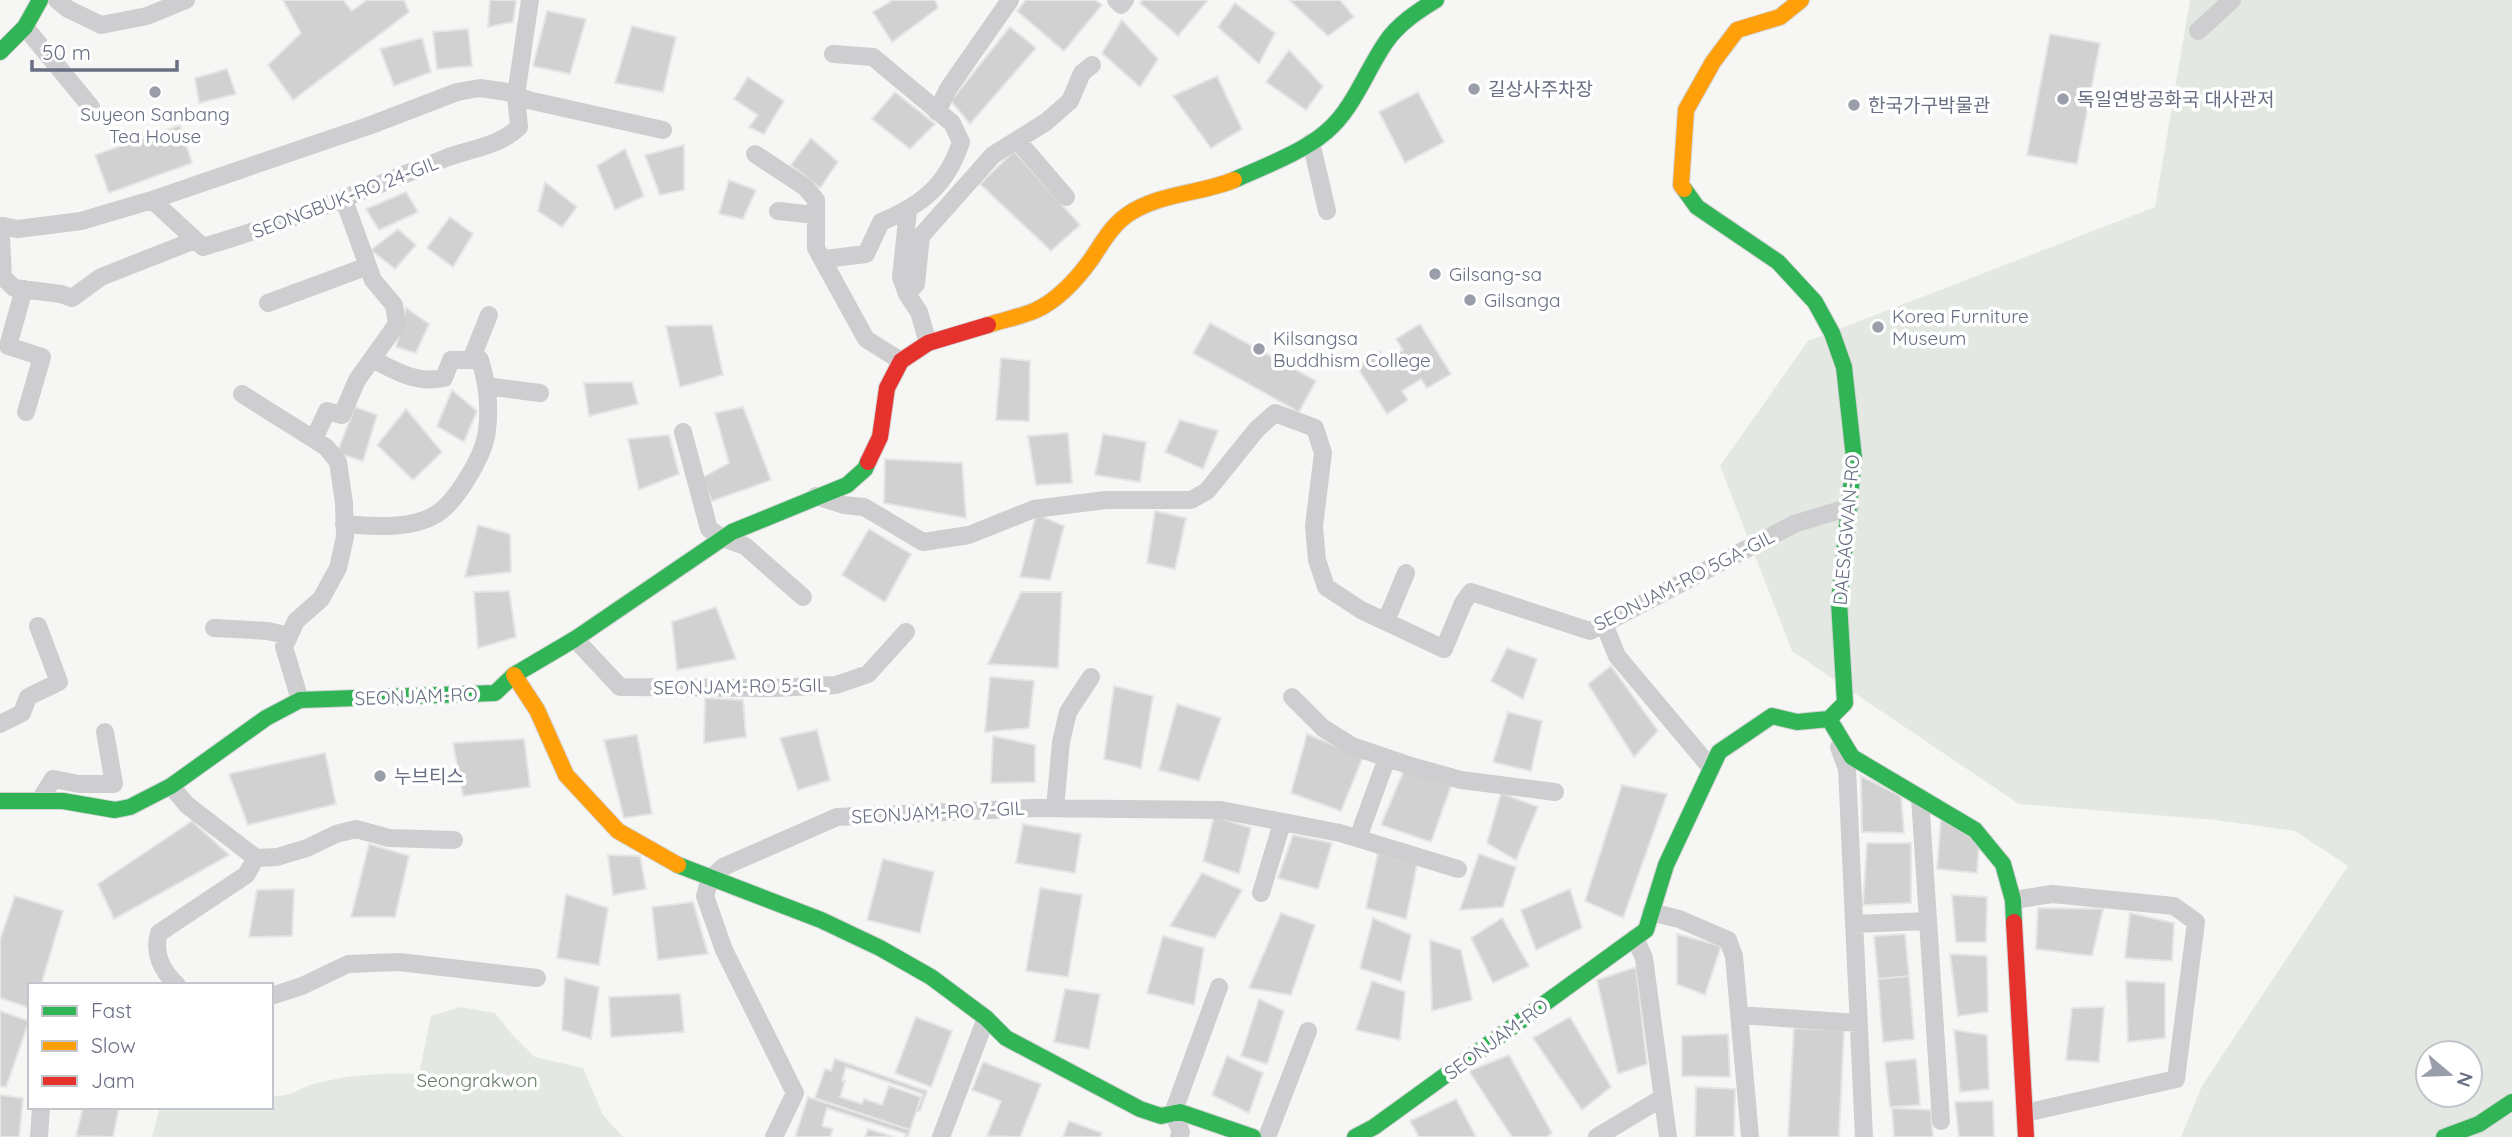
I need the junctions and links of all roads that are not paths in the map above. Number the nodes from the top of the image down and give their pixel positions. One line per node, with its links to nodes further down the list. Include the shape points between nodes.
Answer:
1 (40, 0): 11 (street)
2 (57, 0): 3 (street, via 101,25 147,16)
3 (186, 0)
4 (530, 0): 16 (street, SEONGBUK-RO 24-GIL)
5 (1010, 0): 18 (street)
6 (1116, 0): 7 (street, via 1121,5)
7 (1125, 0)
8 (1436, 0): 21 (street, via 1387,40 1356,95 1327,132)
9 (1801, 0): 50 (street, DAESAGWAN-RO, via 1792,11 1767,24 1737,30 1713,62 1686,110 1681,185 1697,207 1777,262 1815,302 1832,333 1844,367 1854,458)
10 (2232, 0): 12 (street)
11 (25, 27): 13 (street); 17 (street)
12 (2198, 31)
13 (0, 52)
14 (833, 54): 18 (street, via 873,57)
15 (1092, 65): 20 (street, via 1082,73 1070,101)
16 (516, 96): 19 (street); 24 (street, via 480,88 457,92); 25 (street, SEONGBUK-RO 24-GIL, via 519,127 510,136)
17 (91, 107)
18 (937, 112): 27 (street, via 952,123 961,142 953,165 931,193)
19 (663, 130)
20 (1017, 140): 23 (street); 36 (street, via 993,155 921,236 916,284)
21 (1311, 142): 28 (street); 39 (street, via 1222,185 1166,198 1128,214 1108,232 1065,289 1038,310)
22 (755, 155): 29 (street, via 805,187 816,200)
23 (1066, 197)
24 (152, 200): 30 (street, via 80,221 18,229); 31 (street)
25 (344, 200): 31 (street, SEONGBUK-RO 24-GIL, via 203,247); 33 (street)
26 (778, 211): 29 (street)
27 (908, 211): 32 (street, via 881,222 866,254); 36 (street, via 901,277)
28 (1327, 211)
29 (816, 215): 32 (street, via 817,248)
30 (2, 226): 34 (street)
31 (195, 240): 35 (street, via 101,277 72,298)
32 (825, 259): 42 (street, via 866,339)
33 (368, 266): 37 (street); 40 (street, via 373,280 394,305 397,324)
34 (4, 284): 35 (street)
35 (24, 289): 46 (street, via 8,346 42,357)
36 (907, 294): 39 (street, via 919,312)
37 (268, 303)
38 (489, 315): 41 (street)
39 (928, 343): 42 (street)
40 (372, 359): 41 (street, via 407,377 428,381 444,378 452,360); 48 (street, via 342,415 327,411)
41 (471, 360): 43 (street, via 480,360)
42 (901, 361): 49 (street, via 887,388 880,437 865,469 847,485)
43 (486, 386): 44 (street); 51 (street, via 488,432 456,495 434,516 400,526)
44 (540, 393)
45 (242, 394): 48 (street)
46 (26, 412)
47 (683, 432): 52 (street, via 709,529)
48 (314, 439): 51 (street, via 338,463)
49 (816, 496): 52 (street); 55 (street, SEONJAM-RO 5GA-GIL, via 864,507 923,542 970,535 1034,509 1106,500 1191,500 1207,491 1275,413 1315,428 1323,453 1314,526 1317,560 1326,587)
50 (1850, 507): 56 (street, SEONJAM-RO 5GA-GIL, via 1794,524); 66 (street, DAESAGWAN-RO, via 1839,602 1845,703)
51 (344, 524): 60 (street, via 338,568 321,599 296,621)
52 (723, 538): 54 (street, via 745,546); 61 (street)
53 (1406, 573): 55 (street)
54 (803, 597)
55 (1386, 621): 56 (street, SEONJAM-RO 5GA-GIL, via 1444,649 1471,592 1590,631)
56 (1604, 624): 70 (street, via 1617,656)
57 (38, 626): 67 (street, via 59,682 29,697 22,713)
58 (214, 628): 60 (street)
59 (906, 632): 61 (street, SEONJAM-RO 5-GIL, via 868,674 836,685 774,688 620,687)
60 (289, 636): 65 (street, via 284,647)
61 (575, 639): 62 (street)
62 (514, 675): 65 (street, SEONJAM-RO, via 495,693); 82 (street, via 537,710 566,775 618,831)
63 (1091, 677): 76 (street, via 1068,712)
64 (1292, 697): 69 (street, via 1323,728 1352,746)
65 (300, 700): 71 (street, SEONJAM-RO)
66 (1829, 719): 70 (street, SEONJAM-RO, via 1797,722 1772,716 1718,752); 73 (street, via 1852,757); 87 (street, via 1847,769)
67 (0, 724)
68 (105, 732): 74 (street, via 114,785 53,779)
69 (1387, 758): 72 (street, via 1461,780); 78 (street)
70 (1711, 768): 85 (street, SEONJAM-RO, via 1666,865)
71 (171, 786): 74 (street, SEONJAM-RO, via 115,810); 80 (street, via 187,805)
72 (1555, 792)
73 (1920, 797): 84 (street, via 1975,830 2003,864); 86 (street)
74 (40, 800): 75 (street, SEONJAM-RO)
75 (0, 801)
76 (1055, 808): 77 (street, SEONJAM-RO 7-GIL, via 1220,810); 82 (street, SEONJAM-RO 7-GIL, via 837,817 723,867)
77 (1282, 823): 78 (street, SEONJAM-RO 7-GIL); 83 (street)
78 (1358, 838): 81 (street, SEONJAM-RO 7-GIL)
79 (454, 840): 80 (street, via 389,838 356,829 287,854)
80 (256, 858): 90 (street, via 246,875 159,933 155,947 165,974)
81 (1458, 869)
82 (710, 879): 94 (street, via 821,920 880,948 931,977); 105 (street, via 705,895 724,950 795,1093)
83 (1261, 893)
84 (2013, 900): 101 (street); 101 (street, via 2052,894 2174,906 2196,922 2176,1079)
85 (1651, 912): 88 (street, SEONJAM-RO, via 1646,930); 93 (street, via 1728,940 1734,956)
86 (1928, 922): 87 (street); 102 (street)
87 (1854, 924): 95 (street)
88 (1635, 938): 97 (street, via 1644,958); 103 (street, SEONJAM-RO)
89 (537, 978): 92 (street, via 398,962 348,964)
90 (175, 983)
91 (1219, 988): 100 (street)
92 (273, 995)
93 (1739, 1015): 95 (street); 113 (street)
94 (986, 1018): 100 (street, via 1006,1038 1140,1109 1161,1116); 106 (street)
95 (1858, 1023): 114 (street)
96 (1308, 1031): 109 (street)
97 (1662, 1098): 111 (street); 112 (street)
98 (2512, 1102): 116 (street, via 2479,1124)
99 (41, 1109): 104 (street)
100 (1173, 1113): 107 (street); 108 (street)
101 (2025, 1113): 115 (street)
102 (1941, 1121)
103 (1377, 1132): 110 (street, SEONJAM-RO)
104 (39, 1137)
105 (774, 1137)
106 (941, 1137)
107 (1179, 1137)
108 (1253, 1137)
109 (1267, 1137)
110 (1355, 1137)
111 (1597, 1137)
112 (1668, 1137)
113 (1750, 1137)
114 (1864, 1137)
115 (2026, 1137)
116 (2444, 1137)

